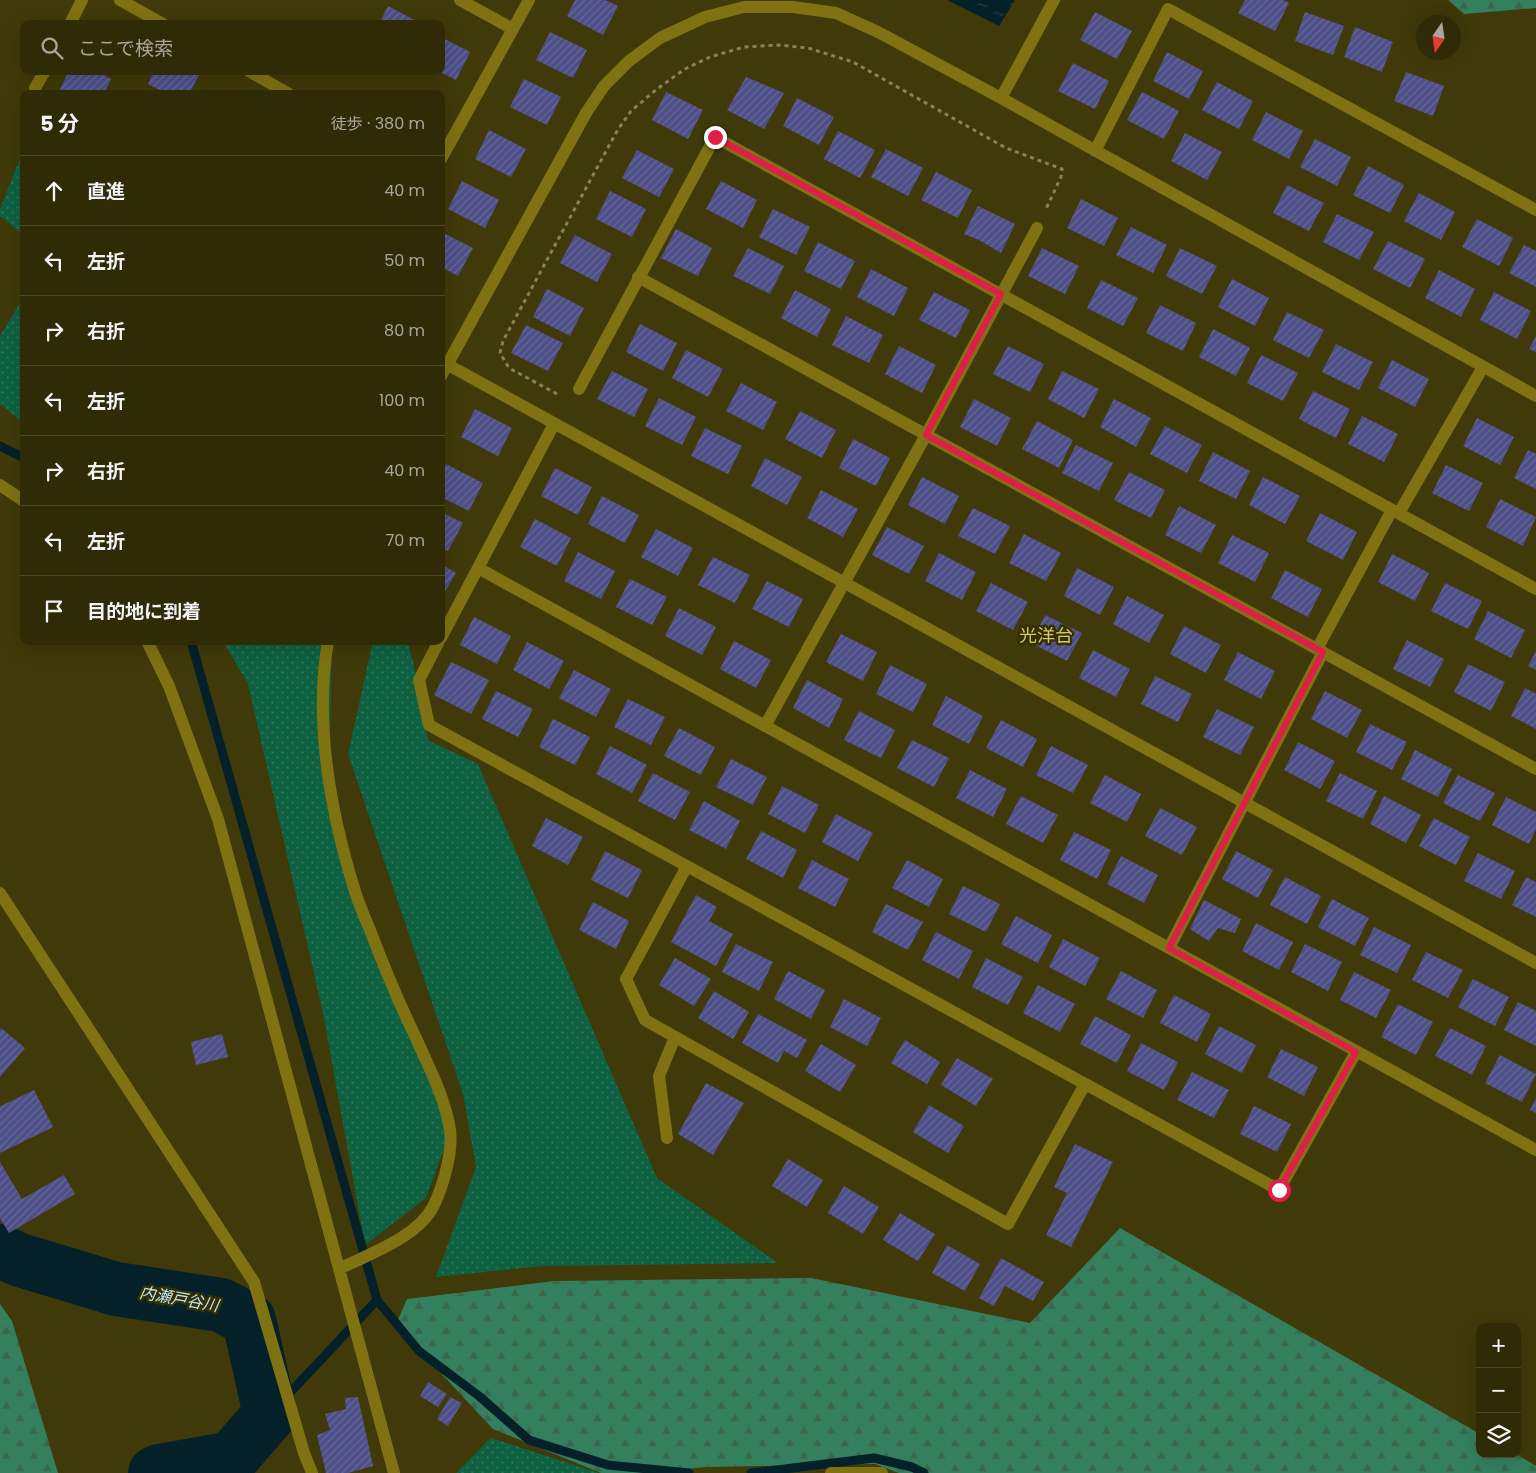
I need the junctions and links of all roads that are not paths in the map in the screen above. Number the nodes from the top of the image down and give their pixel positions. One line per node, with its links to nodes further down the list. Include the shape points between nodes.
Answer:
1 (82, 0): 6 (street)
2 (120, 0): 7 (street)
3 (460, 0): 8 (street)
4 (529, 0): 8 (street)
5 (1054, 0): 13 (street)
6 (72, 20)
7 (156, 20)
8 (513, 29): 15 (street)
9 (43, 75): 11 (street)
10 (256, 75): 12 (street)
11 (36, 90)
12 (282, 90)
13 (1001, 98): 14 (street); 20 (street, via 836,13 793,7 744,7 705,17 660,38 629,61 604,86)
14 (1095, 151): 16 (street, via 1168,9); 21 (street)
15 (445, 152)
16 (1536, 210)
17 (1038, 228): 19 (street)
18 (638, 277): 19 (street, via 715,137); 23 (street); 26 (street)
19 (1001, 294): 26 (street); 29 (street)
20 (445, 363)
21 (1483, 366): 24 (street); 29 (street)
22 (445, 368): 25 (street)
23 (579, 388)
24 (1536, 396)
25 (554, 424): 30 (street); 31 (street)
26 (926, 435): 31 (street); 37 (street)
27 (0, 485): 28 (street)
28 (20, 498)
29 (1395, 511): 32 (street); 37 (street)
30 (478, 568): 33 (street); 38 (street)
31 (844, 582): 38 (street); 40 (street)
32 (1536, 589)
33 (445, 630)
34 (149, 645): 50 (street, via 169,686 218,819)
35 (328, 645): 50 (street, via 323,686 327,759 333,805 354,889 387,974 443,1099 450,1132 447,1164 432,1209 396,1242)
36 (437, 645): 41 (street, via 419,680 429,725)
37 (1320, 650): 39 (street); 40 (street)
38 (765, 726): 43 (street)
39 (1536, 769)
40 (1244, 803): 43 (street); 44 (street)
41 (687, 866): 45 (street, via 626,979 645,1020); 47 (street)
42 (0, 893): 51 (street, via 254,1282)
43 (1169, 948): 46 (street)
44 (1536, 962)
45 (675, 1037): 47 (street, via 1008,1224); 48 (street, via 659,1076)
46 (1356, 1052): 47 (street, via 1279,1190); 49 (street)
47 (1085, 1084)
48 (667, 1138)
49 (1536, 1150)
50 (344, 1266): 52 (street, via 348,1300)
51 (312, 1473)
52 (394, 1473)
53 (830, 1473): 54 (street)
54 (882, 1473)

